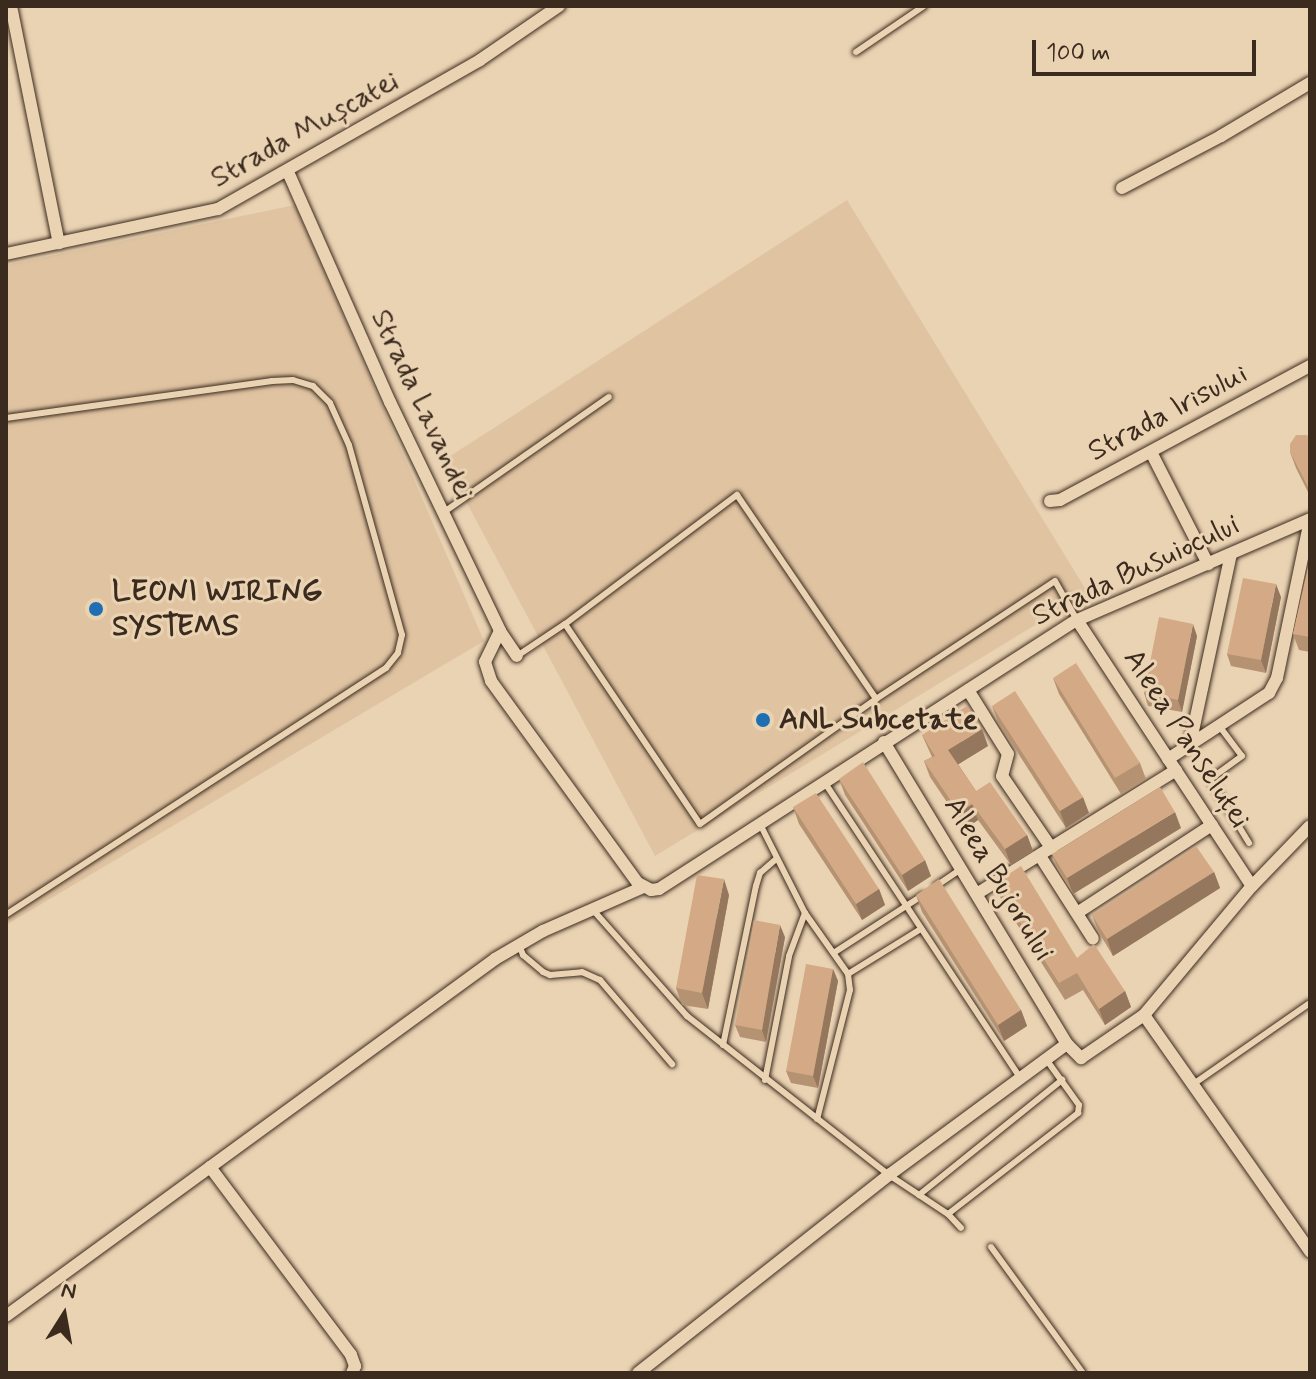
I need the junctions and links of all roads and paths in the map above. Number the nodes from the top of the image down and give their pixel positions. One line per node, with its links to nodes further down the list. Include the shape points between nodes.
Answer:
1 (11, 6): 8 (street)
2 (559, 6): 6 (street, Strada Mușcatei, via 480,60)
3 (924, 6): 4 (lane)
4 (856, 52)
5 (1310, 83): 7 (street)
6 (288, 172): 8 (street, Strada Mușcatei, via 218,209); 15 (street, Strada Lavandei)
7 (1122, 188)
8 (59, 243): 9 (street, Strada Mușcatei)
9 (6, 254)
10 (1310, 366): 13 (street, Strada Irisului)
11 (609, 397): 15 (lane)
12 (6, 418): 45 (lane, via 272,381 313,386 330,403 349,445 402,635 398,653 386,668)
13 (1151, 452): 14 (street, Strada Irisului); 18 (street)
14 (1050, 501)
15 (443, 512): 21 (street, Strada Lavandei)
16 (1310, 519): 17 (street, Strada Busuiocului); 25 (street, via 1277,678 1269,693)
17 (1231, 554): 18 (street, Strada Busuiocului); 27 (street)
18 (1208, 564): 19 (street, Strada Busuiocului)
19 (1077, 620): 23 (street, Strada Busuiocului); 24 (lane, via 1055,581); 28 (street, Aleea Panseluței)
20 (565, 624): 22 (lane); 24 (lane, via 700,824); 24 (lane, via 737,495)
21 (500, 631): 22 (street, Strada Lavandei); 39 (street, via 485,662 491,681)
22 (517, 656)
23 (968, 690): 26 (street, Strada Busuiocului); 34 (street, via 1008,754 1002,776)
24 (876, 699)
25 (1220, 727): 27 (street); 33 (lane, via 1242,756 1210,779)
26 (884, 742): 29 (street, Strada Busuiocului); 37 (street, Aleea Bujorului)
27 (1190, 745): 28 (street)
28 (1172, 764): 30 (street, Aleea Panseluței); 34 (street)
29 (825, 783): 31 (street, Strada Busuiocului); 41 (lane)
30 (1212, 825): 38 (street, Aleea Panseluței); 44 (street)
31 (761, 826): 36 (lane); 39 (street, Strada Busuiocului, via 669,885)
32 (1310, 826): 38 (street)
33 (1249, 843)
34 (1052, 849): 35 (street)
35 (1040, 856): 40 (street); 44 (street)
36 (776, 859): 43 (lane); 54 (lane, via 760,873 756,886)
37 (963, 868): 40 (street, Aleea Bujorului); 41 (lane)
38 (1252, 886): 52 (street)
39 (643, 887): 42 (street, Strada Busuiocului)
40 (978, 893): 53 (street, Aleea Bujorului)
41 (907, 906): 46 (lane); 49 (lane)
42 (593, 910): 48 (street, Strada Busuiocului); 54 (lane, via 687,1016)
43 (805, 913): 49 (lane); 58 (lane, via 789,956)
44 (1077, 913): 47 (street)
45 (6, 915)
46 (921, 929): 50 (lane); 57 (lane)
47 (1093, 939)
48 (519, 945): 56 (lane, via 543,972 582,972 600,980); 62 (street, Strada Busuiocului)
49 (835, 952): 50 (lane)
50 (848, 974): 61 (lane, via 850,990)
51 (1310, 1003): 60 (lane)
52 (1144, 1015): 53 (street, via 1081,1058); 60 (street)
53 (1067, 1044): 55 (street)
54 (723, 1045): 58 (lane)
55 (1046, 1059): 57 (street); 59 (lane)
56 (672, 1064)
57 (1020, 1078): 63 (street)
58 (765, 1080): 61 (lane)
59 (1062, 1080): 64 (lane); 65 (lane, via 1079,1105 1078,1113)
60 (1192, 1085): 68 (street)
61 (817, 1119): 63 (lane)
62 (210, 1167): 69 (street, Strada Busuiocului); 70 (street, via 351,1355)
63 (889, 1175): 64 (lane); 71 (street)
64 (919, 1195): 65 (lane)
65 (948, 1214): 66 (lane)
66 (961, 1228)
67 (991, 1247): 72 (lane)
68 (1310, 1251)
69 (6, 1316)
70 (352, 1373)
71 (638, 1373)
72 (1083, 1373)

